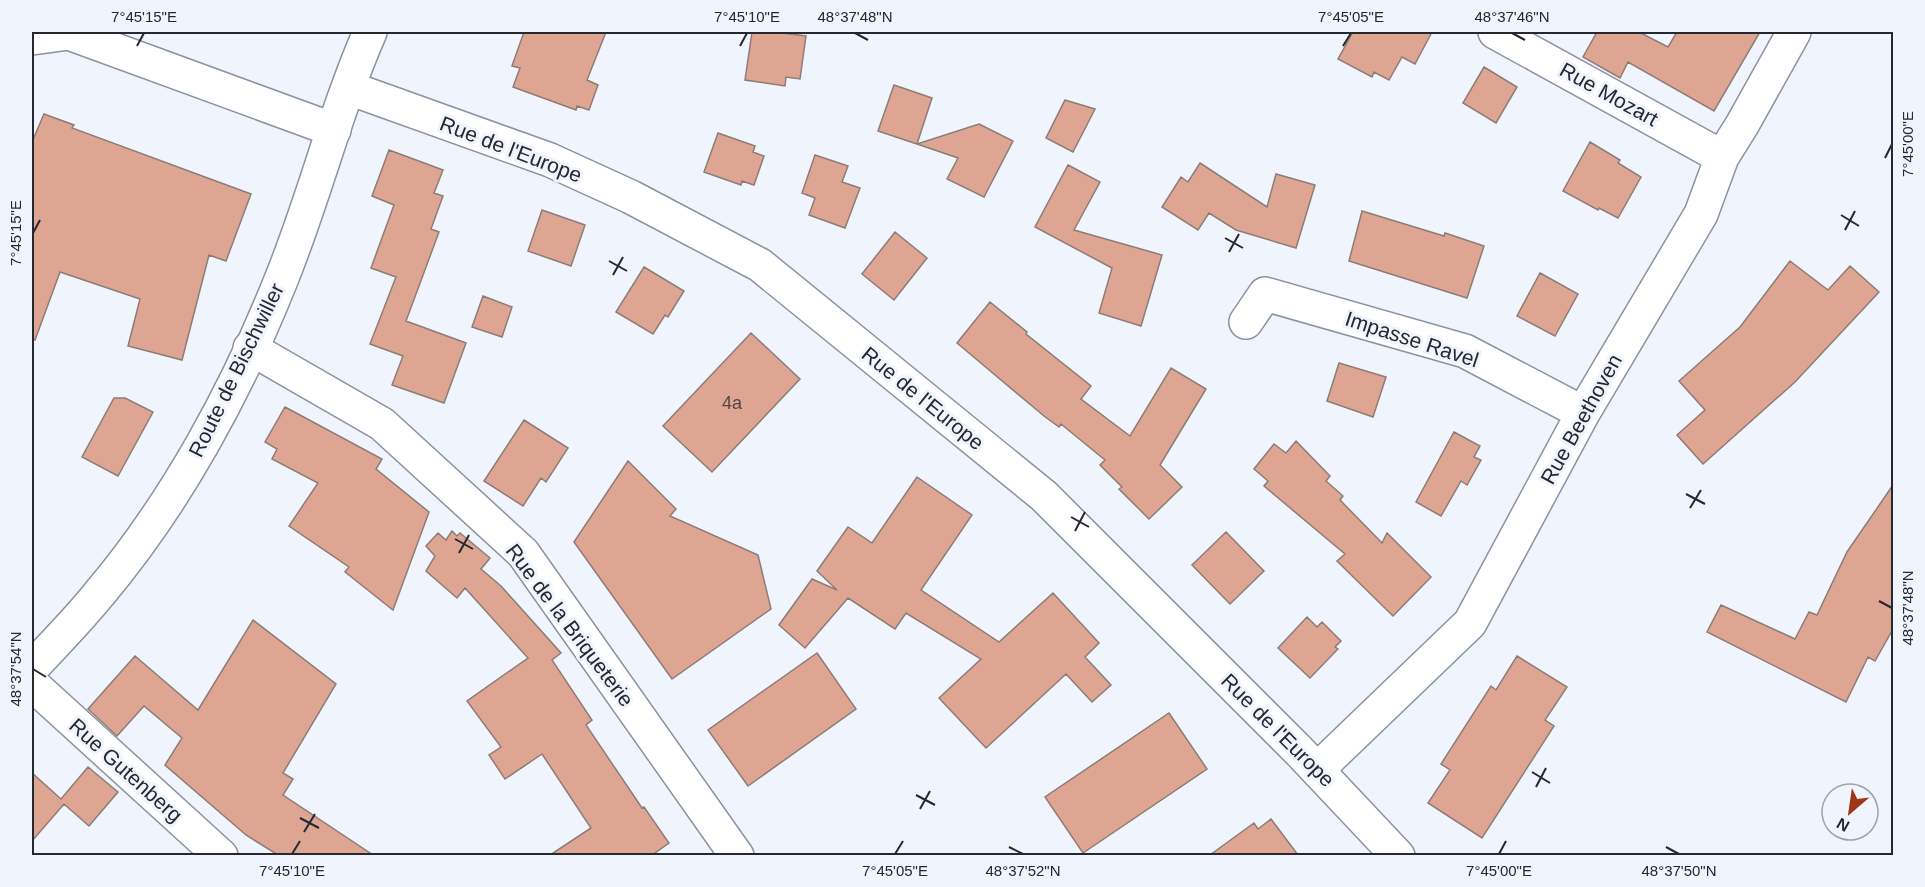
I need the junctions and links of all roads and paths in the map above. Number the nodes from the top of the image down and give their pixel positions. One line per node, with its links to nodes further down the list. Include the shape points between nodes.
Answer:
1 (370, 32): 5 (street, Route de Bischwiller)
2 (1495, 32): 7 (street, Rue Mozart)
3 (1794, 32): 7 (street, Rue Beethoven)
4 (32, 38): 6 (street, via 69,33)
5 (349, 88): 6 (street, Route de Bischwiller); 13 (street, Rue de l'Europe, via 550,160 631,197 760,265 1044,496)
6 (334, 130): 9 (street, Route de Bischwiller, via 281,279)
7 (1722, 157): 10 (street, Rue Beethoven, via 1701,214)
8 (1246, 322): 10 (street, Impasse Ravel, via 1265,294 1465,351)
9 (250, 348): 11 (street, Route de Bischwiller, via 213,425 167,502 100,594); 15 (street, Rue de la Briqueterie, via 382,424 523,554)
10 (1583, 413): 13 (street, Rue Beethoven, via 1470,623)
11 (32, 668)
12 (32, 684): 14 (street, Rue Gutenberg)
13 (1318, 769): 16 (street, Rue de l'Europe)
14 (221, 855)
15 (738, 855)
16 (1398, 855)

